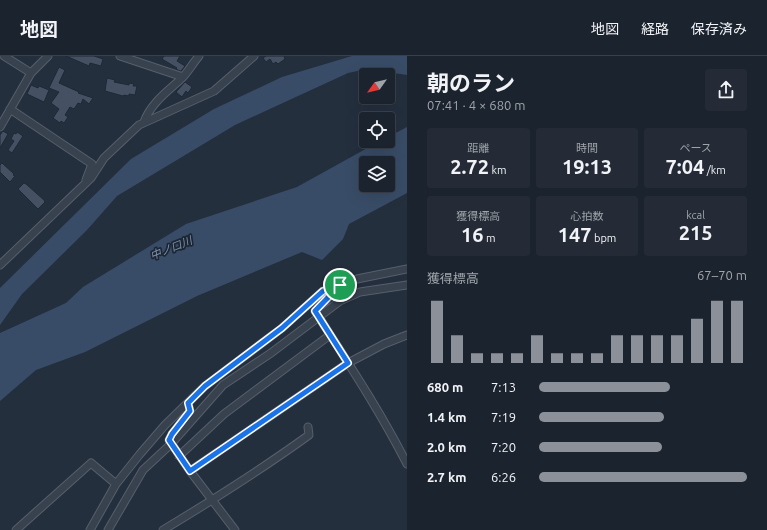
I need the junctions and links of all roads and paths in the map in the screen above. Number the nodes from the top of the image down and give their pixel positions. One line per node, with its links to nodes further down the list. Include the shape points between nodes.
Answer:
1 (4, 56): 6 (street)
2 (48, 56): 6 (street)
3 (120, 56): 7 (street)
4 (199, 56): 7 (street)
5 (254, 56): 9 (street, via 214,91)
6 (31, 73): 8 (street)
7 (183, 77): 9 (street, via 155,102 147,112)
8 (10, 109): 10 (street); 11 (street, via 92,164)
9 (144, 122): 11 (street, via 104,158)
10 (0, 127)
11 (85, 184): 12 (street)
12 (0, 265)
13 (407, 269): 14 (street)
14 (340, 285): 16 (street, via 315,311); 20 (street, via 319,294 282,328 205,386)
15 (407, 285): 16 (street, via 360,292 340,301)
16 (319, 318): 17 (street); 22 (street, via 223,385)
17 (330, 335): 19 (street); 23 (street, via 224,414)
18 (407, 335): 19 (street)
19 (348, 363): 24 (street); 25 (street)
20 (188, 403): 22 (street, via 190,411 172,434 169,440); 26 (street, via 165,425)
21 (308, 427): 27 (street, via 309,434)
22 (171, 444): 23 (street); 31 (street, via 143,470)
23 (179, 456): 25 (street)
24 (407, 464)
25 (190, 471): 27 (street)
26 (116, 484): 29 (street, via 91,463); 30 (street)
27 (212, 500): 28 (street); 32 (street)
28 (233, 528): 33 (street)
29 (16, 530)
30 (90, 530)
31 (108, 530)
32 (163, 530)
33 (225, 530)

